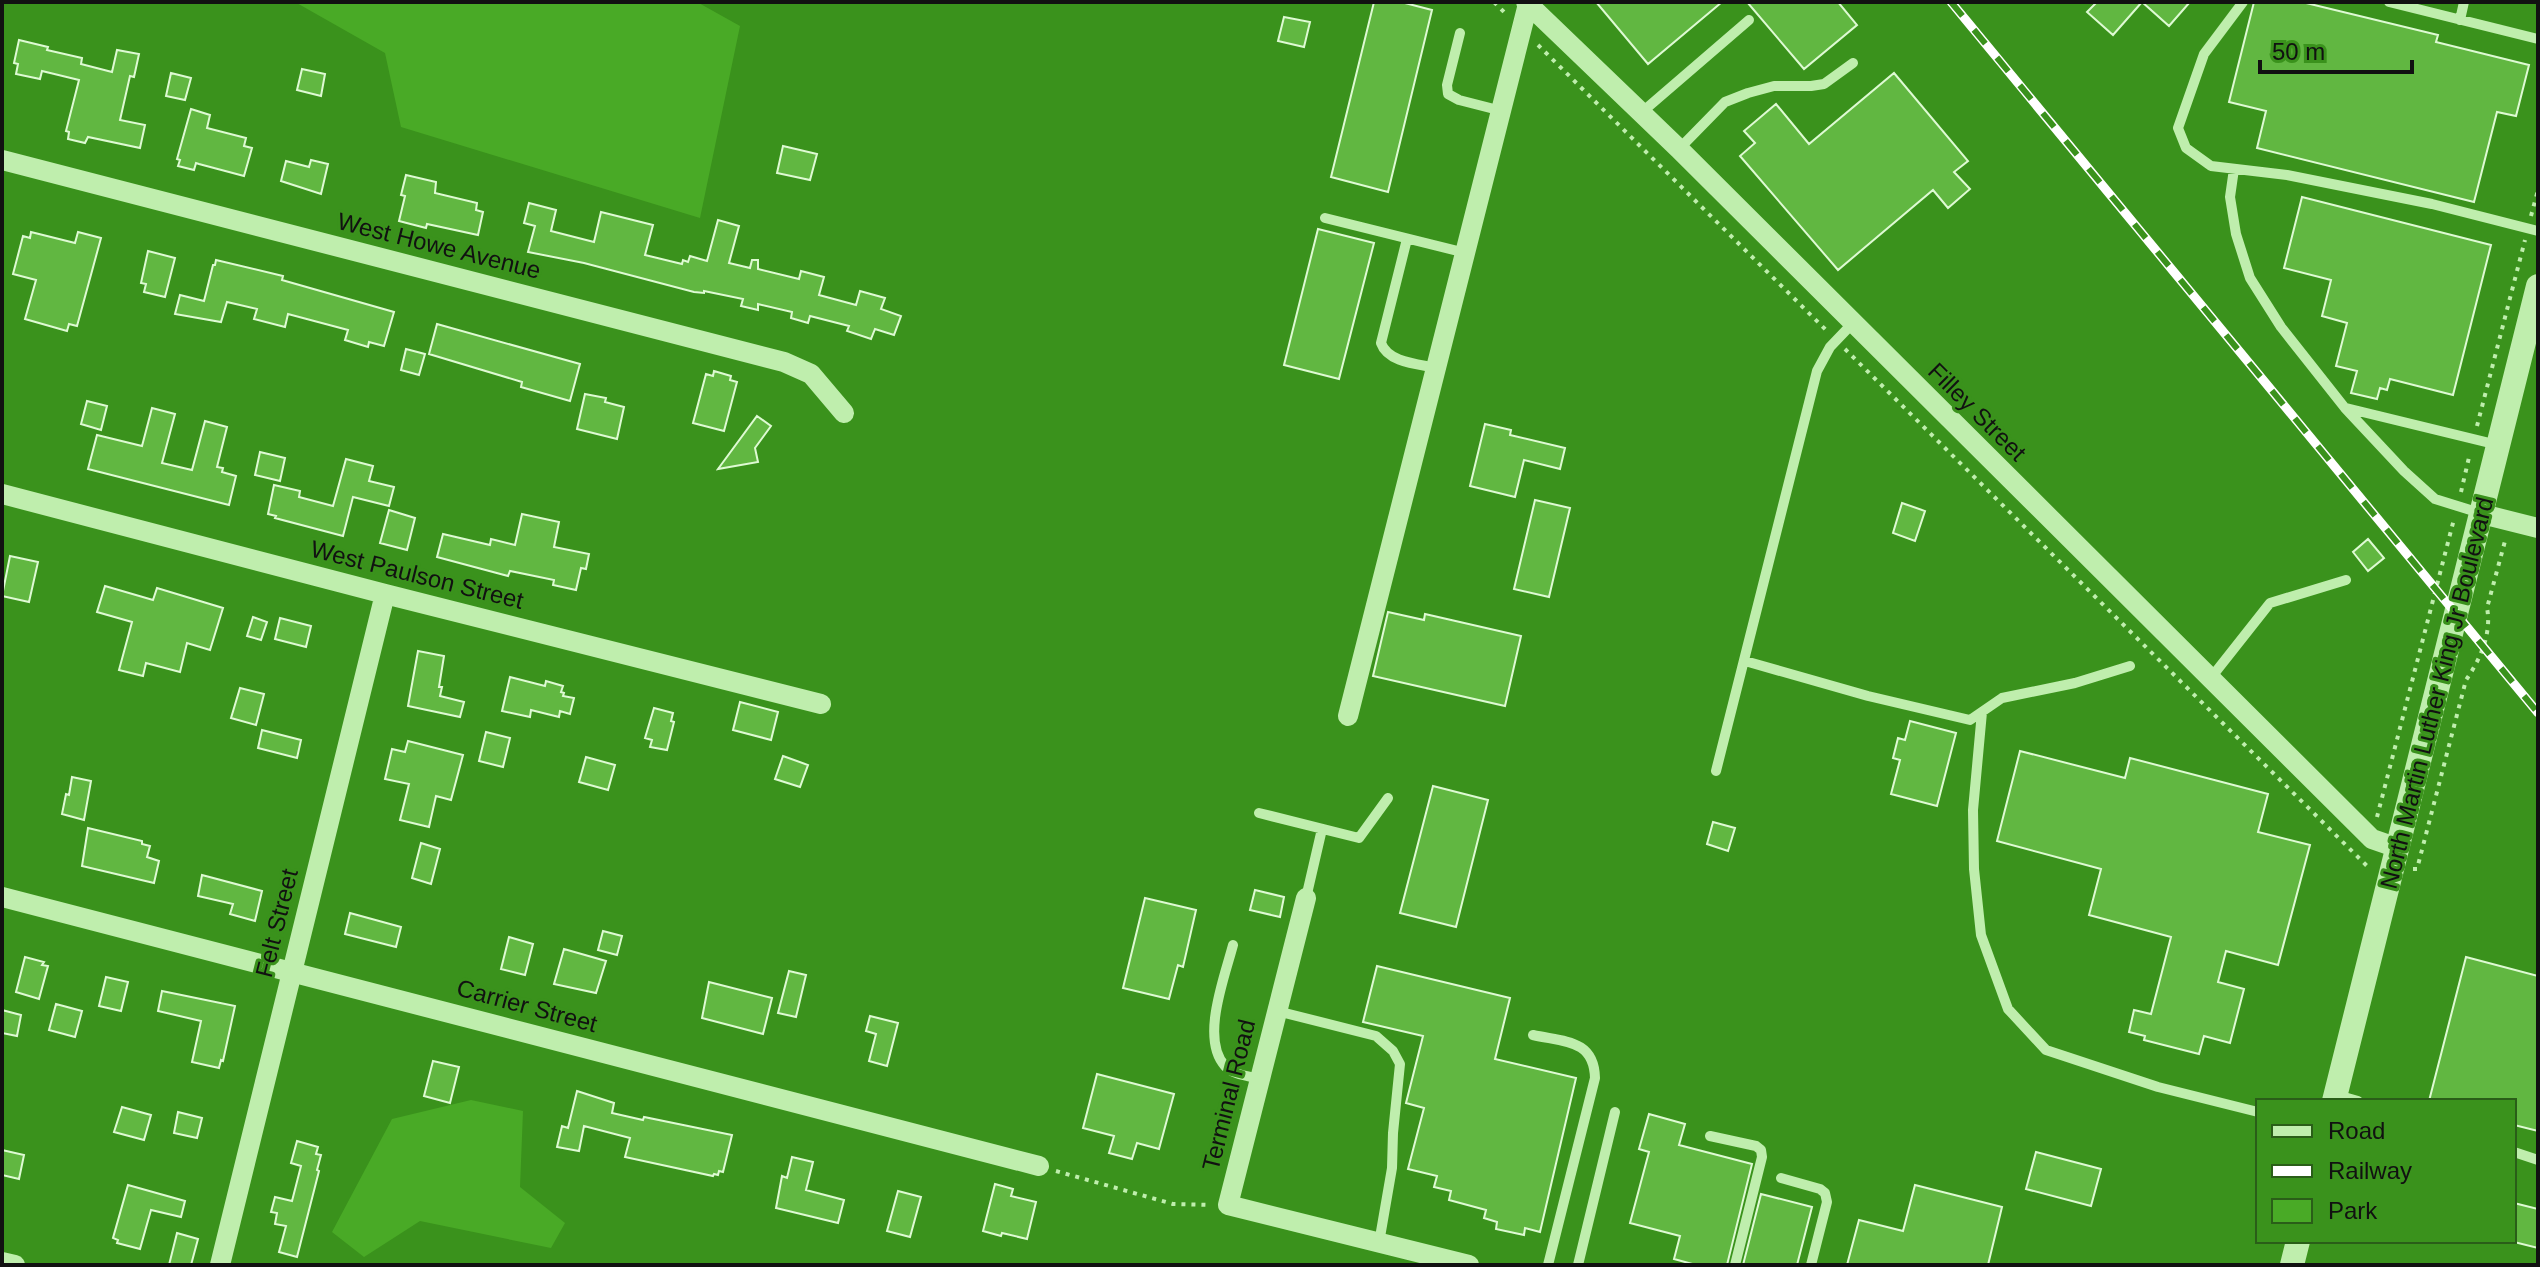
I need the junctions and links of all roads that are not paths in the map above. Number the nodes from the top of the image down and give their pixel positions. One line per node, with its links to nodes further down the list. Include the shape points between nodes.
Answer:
1 (2243, 2): 14 (lane, via 2204,54 2178,128 2186,148 2211,166)
2 (2389, 2): 6 (lane)
3 (2464, 2): 6 (lane)
4 (1527, 3): 10 (street); 11 (street, Filley Street)
5 (1749, 20): 11 (lane)
6 (2460, 20): 8 (lane)
7 (1460, 33): 10 (lane, via 1448,94)
8 (2538, 39)
9 (1853, 63): 12 (lane, via 1824,84 1774,86 1725,102)
10 (1502, 111): 18 (street)
11 (1641, 113): 12 (street, Filley Street)
12 (1679, 149): 20 (street, Filley Street)
13 (2, 160): 23 (street, West Howe Avenue, via 784,362 811,374)
14 (2234, 169): 16 (lane, via 2432,204); 22 (lane, via 2230,197 2250,278)
15 (1325, 218): 17 (lane)
16 (2533, 230)
17 (1407, 239): 18 (lane); 21 (lane, via 1381,343 1394,357)
18 (1466, 253): 21 (street)
19 (2538, 286): 24 (street, North Martin Luther King Jr Boulevard)
20 (1852, 324): 30 (lane, via 1817,371); 32 (street, Filley Street)
21 (1437, 368): 35 (street)
22 (2345, 408): 24 (lane); 26 (lane, via 2435,499)
23 (844, 413)
24 (2500, 446): 26 (street, North Martin Luther King Jr Boulevard)
25 (2, 494): 29 (street, West Paulson Street)
26 (2482, 514): 27 (street); 40 (street, North Martin Luther King Jr Boulevard)
27 (2538, 528)
28 (2346, 580): 32 (lane, via 2270,603)
29 (385, 594): 33 (street, West Paulson Street); 44 (street, Felt Street)
30 (1745, 661): 34 (lane, via 1970,720); 36 (lane)
31 (2130, 666): 34 (lane, via 2002,698)
32 (2210, 679): 40 (street, Filley Street)
33 (821, 704)
34 (1982, 712): 50 (lane, via 1973,810 1974,869 1981,935 2008,1009 2046,1050 2158,1087)
35 (1348, 716)
36 (1716, 771)
37 (1388, 798): 39 (lane, via 1359,838)
38 (1259, 813): 39 (lane)
39 (1322, 829): 42 (lane)
40 (2396, 858): 48 (street, North Martin Luther King Jr Boulevard)
41 (2, 897): 44 (street, Carrier Street)
42 (1306, 898): 45 (street, Terminal Road)
43 (1233, 945): 47 (lane, via 1213,1025 1215,1045 1225,1065)
44 (291, 972): 54 (street, Carrier Street); 60 (street, Felt Street)
45 (1277, 1011): 47 (street, Terminal Road); 57 (lane, via 1376,1036 1400,1064)
46 (1533, 1035): 62 (lane, via 1582,1046 1595,1061)
47 (1260, 1079): 57 (street, Terminal Road, via 1228,1205)
48 (2342, 1099)
49 (1615, 1112): 63 (lane)
50 (2256, 1112)
51 (1710, 1136): 64 (lane, via 1761,1150)
52 (2516, 1153): 53 (lane)
53 (2538, 1160)
54 (1039, 1166)
55 (1781, 1178): 65 (lane, via 1825,1193)
56 (2298, 1243): 66 (street)
57 (1392, 1249): 61 (street, Terminal Road)
58 (2, 1262): 59 (street)
59 (15, 1265)
60 (220, 1265)
61 (1469, 1265)
62 (1548, 1265)
63 (1578, 1265)
64 (1735, 1265)
65 (1811, 1265)
66 (2292, 1265)

